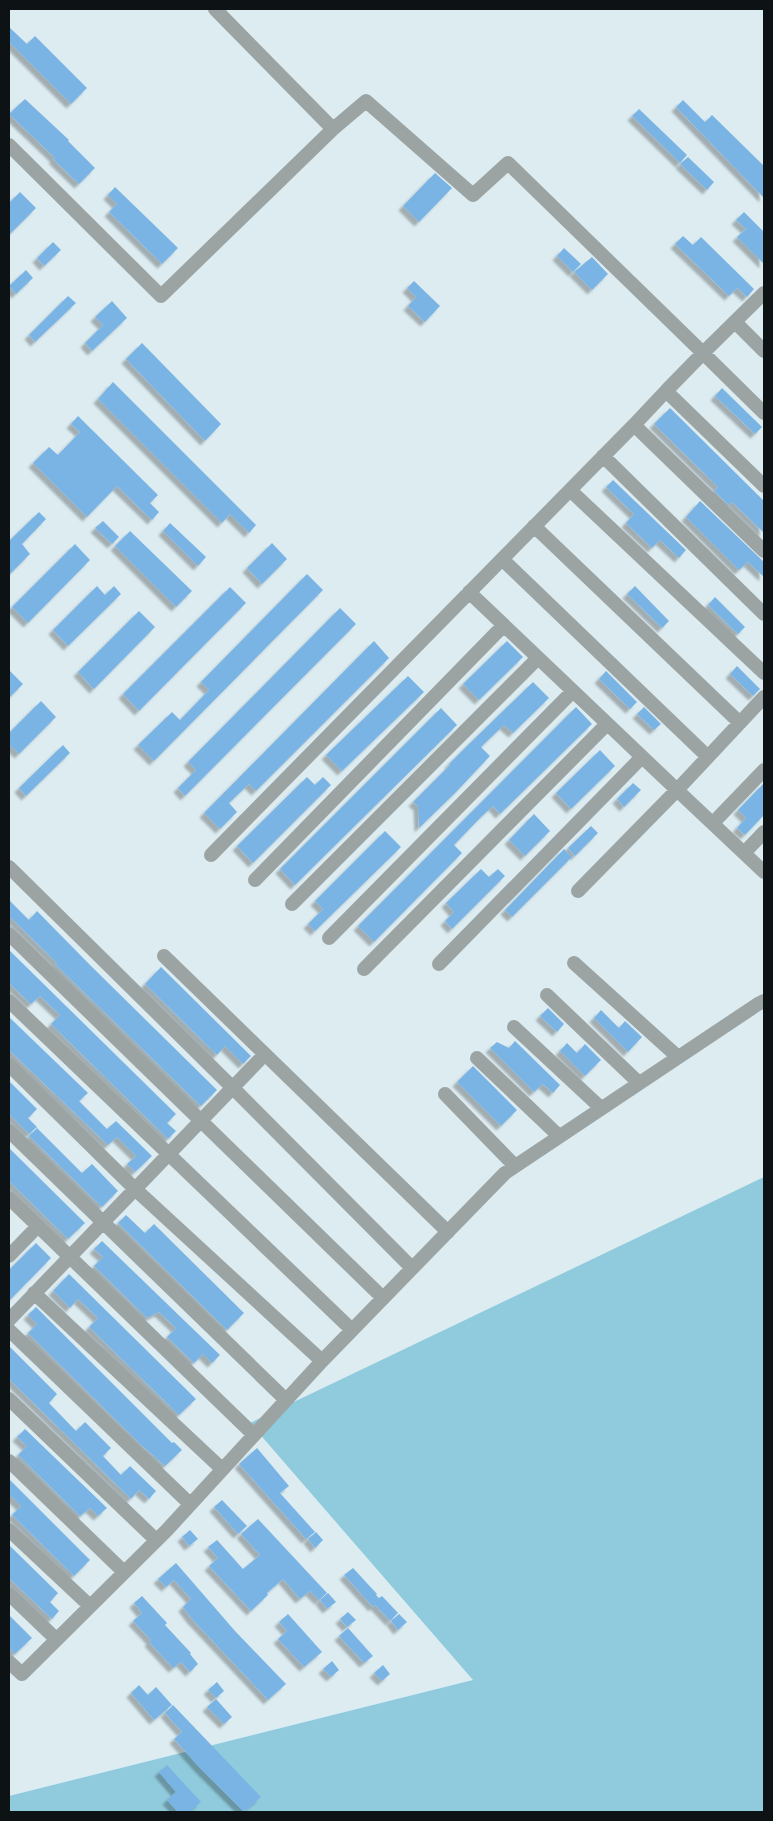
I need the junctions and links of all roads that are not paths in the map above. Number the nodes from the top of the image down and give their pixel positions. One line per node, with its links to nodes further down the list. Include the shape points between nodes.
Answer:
1 (215, 9): 2 (street)
2 (333, 129): 3 (street, via 161,296); 7 (street, via 366,102 473,195 508,163)
3 (9, 144)
4 (764, 293): 5 (street)
5 (735, 322): 6 (street); 7 (street)
6 (764, 350)
7 (703, 353): 8 (street); 9 (street)
8 (666, 391): 10 (street); 12 (street)
9 (764, 413)
10 (634, 425): 11 (street); 15 (street)
11 (603, 456): 13 (street); 18 (street)
12 (764, 486)
13 (570, 490): 14 (street); 21 (street)
14 (534, 526): 16 (street); 24 (street)
15 (764, 551)
16 (502, 559): 17 (street); 27 (street)
17 (469, 592): 19 (street); 33 (street)
18 (764, 614)
19 (504, 626): 20 (street); 36 (street)
20 (538, 658): 22 (street); 38 (street)
21 (764, 674)
22 (573, 692): 25 (street); 40 (street)
23 (764, 698): 24 (street)
24 (740, 723): 27 (street)
25 (608, 724): 26 (street); 44 (street)
26 (642, 756): 29 (street); 43 (street)
27 (708, 757): 29 (street)
28 (764, 770): 30 (street)
29 (677, 790): 30 (street); 37 (street)
30 (713, 823): 32 (street)
31 (764, 832): 32 (street)
32 (744, 853): 35 (street)
33 (211, 855)
34 (9, 867): 54 (street)
35 (764, 872)
36 (255, 880)
37 (578, 890)
38 (292, 904)
39 (9, 934): 57 (street)
40 (329, 938)
41 (164, 956): 49 (street)
42 (574, 963): 50 (street)
43 (439, 964)
44 (364, 969)
45 (547, 995): 53 (street)
46 (9, 1001): 60 (street)
47 (764, 1001): 50 (street)
48 (514, 1027): 56 (street)
49 (265, 1054): 54 (street); 66 (street)
50 (678, 1057): 53 (street)
51 (478, 1058): 59 (street)
52 (9, 1065): 62 (street)
53 (639, 1083): 56 (street)
54 (233, 1088): 57 (street); 69 (street)
55 (444, 1094): 61 (street)
56 (602, 1108): 59 (street)
57 (201, 1121): 60 (street); 71 (street)
58 (9, 1131): 64 (street)
59 (560, 1136): 61 (street)
60 (169, 1154): 62 (street); 74 (street)
61 (515, 1166): 66 (street)
62 (136, 1188): 64 (street); 75 (street)
63 (9, 1198): 65 (street)
64 (103, 1222): 68 (street); 77 (street)
65 (37, 1226): 67 (street); 68 (street)
66 (448, 1232): 69 (street)
67 (9, 1256)
68 (69, 1257): 70 (street); 78 (street)
69 (412, 1268): 71 (street)
70 (34, 1293): 72 (street); 80 (street)
71 (383, 1298): 74 (street)
72 (9, 1320)
73 (9, 1330): 81 (street)
74 (352, 1330): 75 (street)
75 (322, 1361): 77 (street)
76 (9, 1399): 83 (street)
77 (286, 1400): 78 (street)
78 (254, 1434): 80 (street)
79 (9, 1461): 84 (street)
80 (222, 1469): 81 (street)
81 (190, 1504): 83 (street)
82 (9, 1530): 86 (street)
83 (156, 1540): 84 (street)
84 (124, 1572): 86 (street)
85 (9, 1594): 87 (street)
86 (90, 1606): 87 (street)
87 (56, 1639): 88 (street, via 22,1674)
88 (9, 1662)

